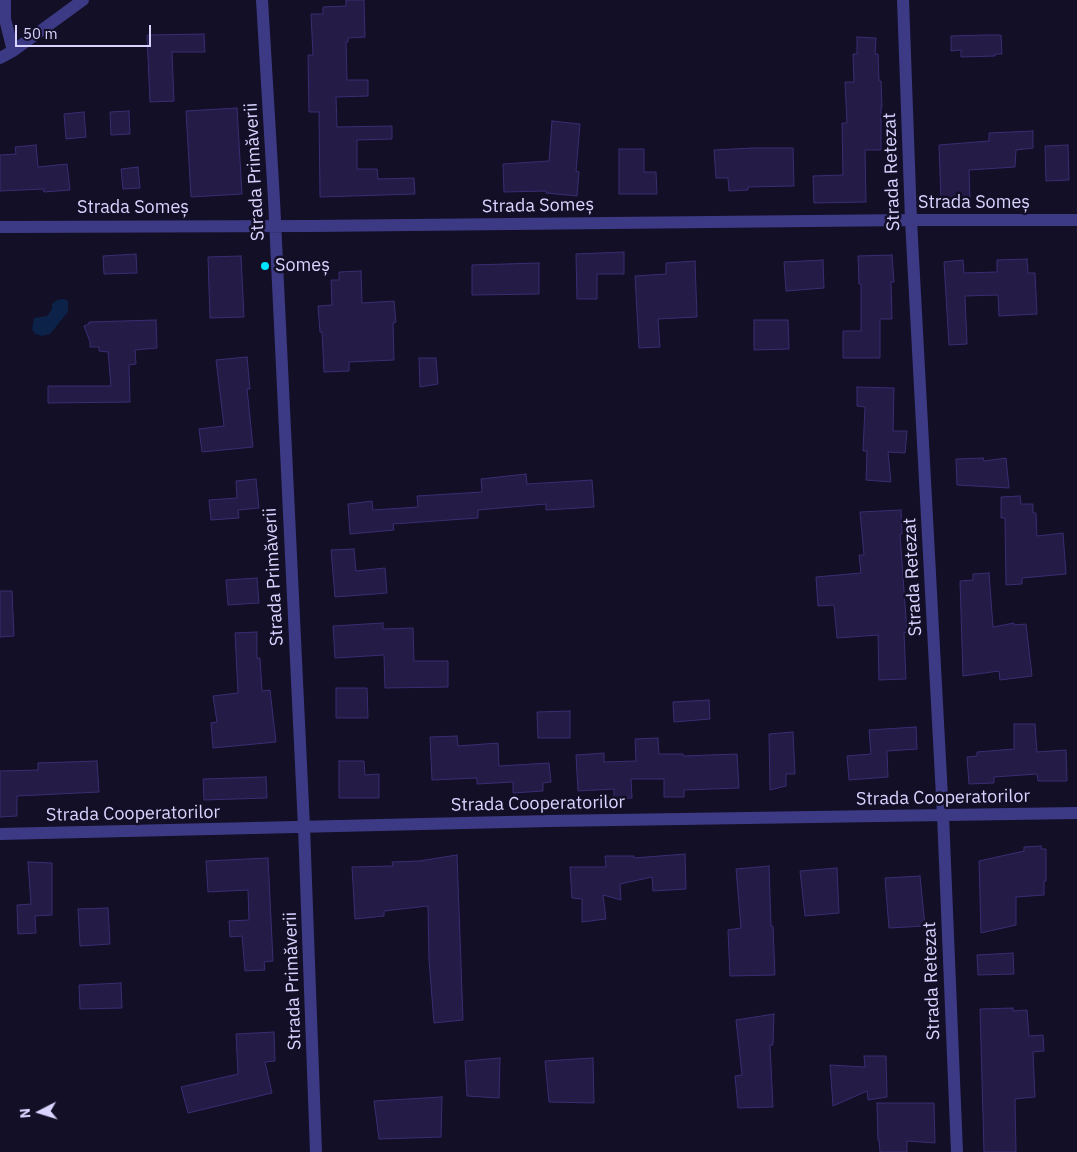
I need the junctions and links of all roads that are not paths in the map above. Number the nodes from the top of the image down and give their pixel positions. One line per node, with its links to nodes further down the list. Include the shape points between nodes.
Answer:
1 (5, 0): 5 (street, via 4,19)
2 (83, 0): 5 (street)
3 (262, 0): 10 (street, Strada Primăverii)
4 (904, 0): 7 (street, Strada Retezat)
5 (13, 51): 6 (street)
6 (0, 58)
7 (911, 220): 8 (street, Strada Someș); 10 (street, Strada Someș); 12 (street, Strada Retezat)
8 (1077, 220)
9 (0, 226): 10 (street, Strada Someș)
10 (275, 226): 13 (street, Strada Primăverii)
11 (1077, 813): 12 (street, Strada Cooperatorilor)
12 (943, 815): 13 (street, Strada Cooperatorilor); 16 (street, Strada Retezat)
13 (304, 827): 14 (street, Strada Cooperatorilor); 15 (street, Strada Primăverii)
14 (0, 834)
15 (316, 1152)
16 (957, 1152)

